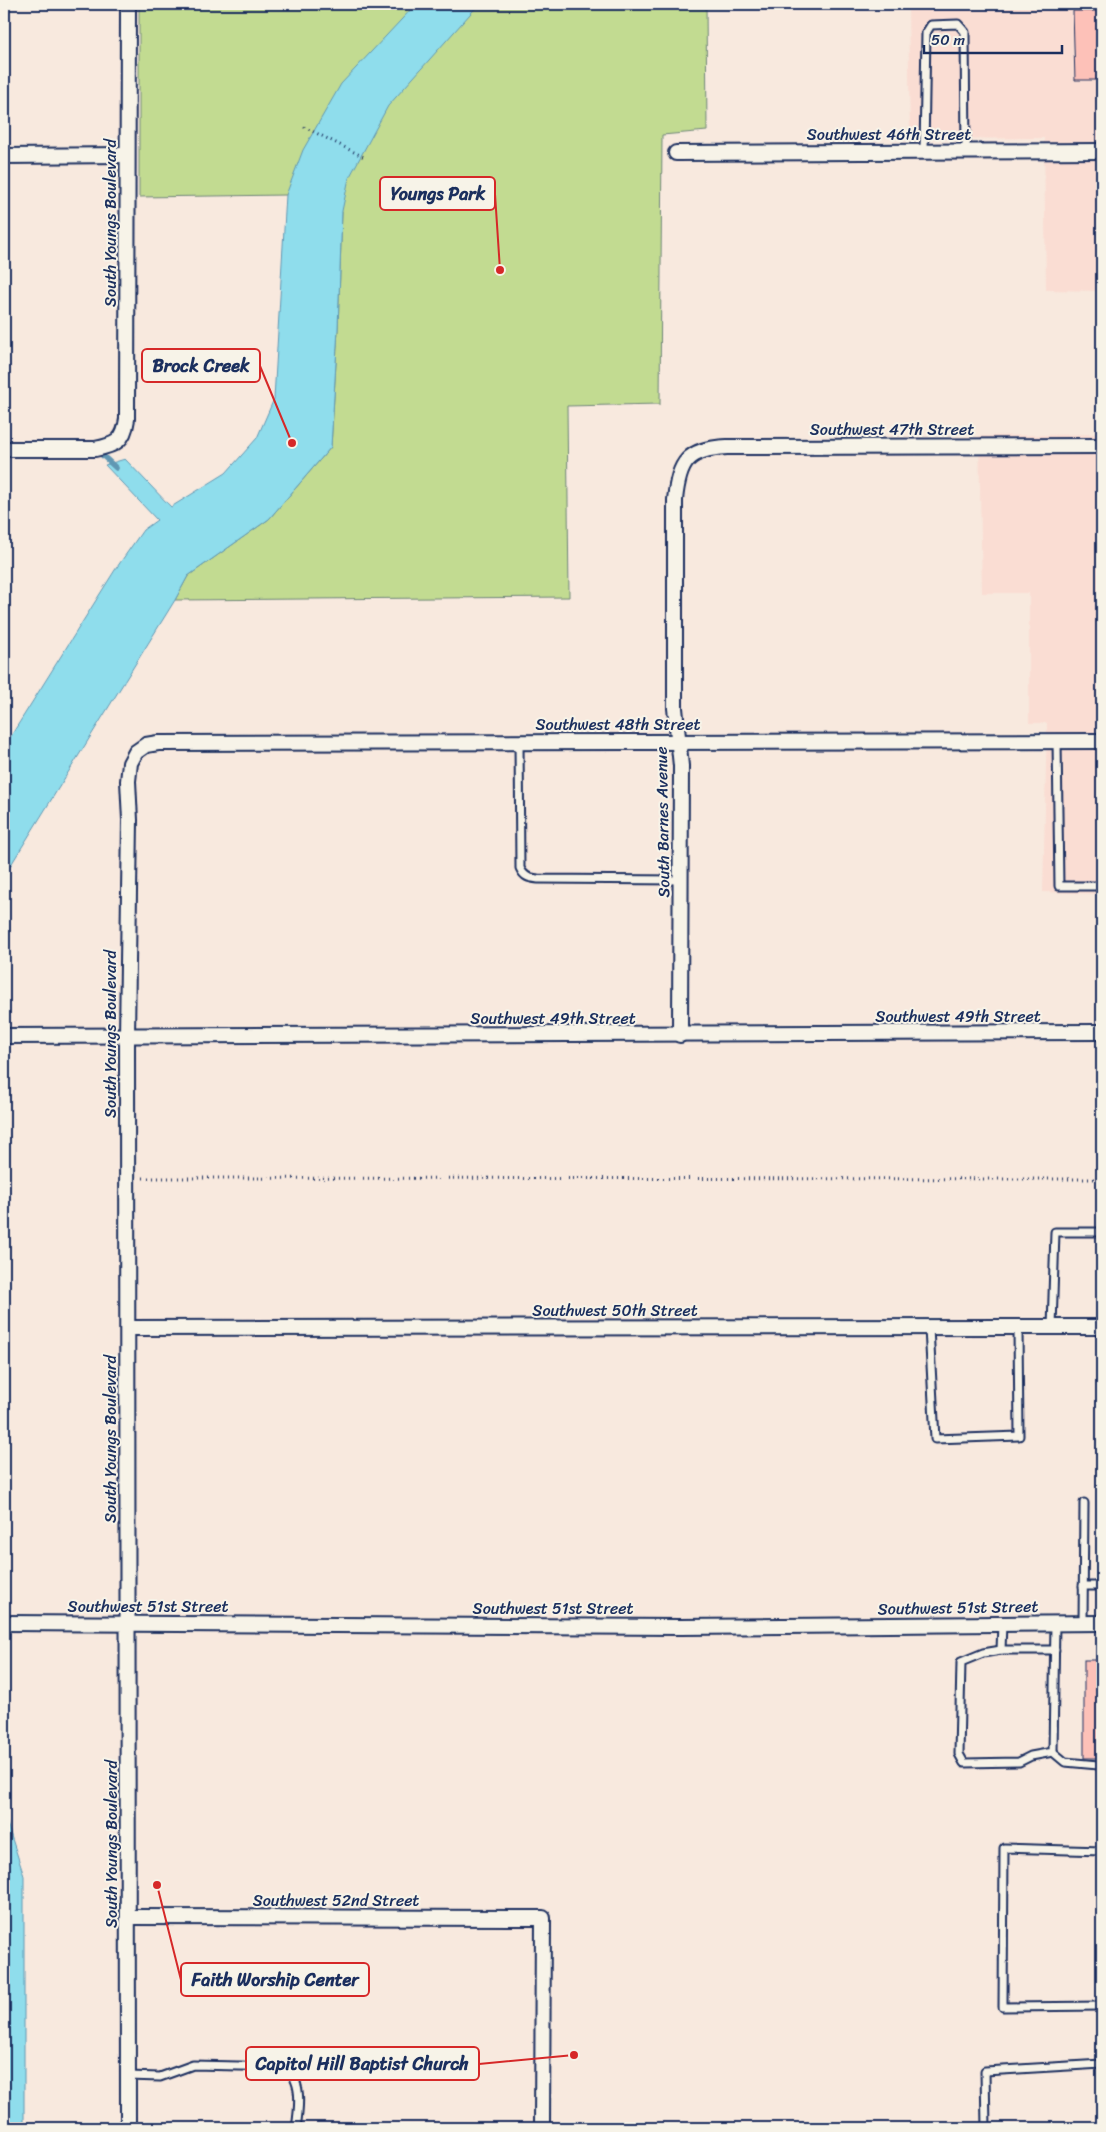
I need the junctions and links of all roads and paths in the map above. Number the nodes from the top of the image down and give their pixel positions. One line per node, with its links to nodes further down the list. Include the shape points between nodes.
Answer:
1 (128, 4): 7 (street, South Youngs Boulevard)
2 (304, 127): 9 (path)
3 (924, 151): 4 (street, Southwest 46th Street); 4 (lane, via 926,33 930,25 958,24 965,32); 6 (street, Southwest 46th Street)
4 (966, 151): 5 (street, Southwest 46th Street)
5 (1102, 151)
6 (676, 153)
7 (127, 155): 8 (street); 11 (street, South Youngs Boulevard, via 126,432 110,446 95,449)
8 (4, 156)
9 (366, 158)
10 (1102, 446): 12 (street, Southwest 47th Street, via 727,447 709,448)
11 (4, 449)
12 (685, 461): 16 (street, South Barnes Avenue, via 680,470 675,500 675,708)
13 (1057, 741): 14 (street, Southwest 48th Street); 16 (street, Southwest 48th Street); 19 (lane, via 1059,886)
14 (1102, 741)
15 (519, 742): 16 (street, Southwest 48th Street); 17 (street, Southwest 48th Street, via 158,743 146,745); 18 (lane, via 520,868 523,875 538,879)
16 (679, 742): 18 (street, South Barnes Avenue)
17 (136, 752): 23 (street, South Youngs Boulevard, via 130,763 128,781)
18 (681, 880): 21 (street, South Barnes Avenue)
19 (1102, 886)
20 (1102, 1032): 21 (street, Southwest 49th Street)
21 (680, 1035): 23 (street, Southwest 49th Street)
22 (4, 1036): 23 (street, Southwest 49th Street)
23 (127, 1036): 24 (street, South Youngs Boulevard)
24 (128, 1178): 25 (path); 28 (street, South Youngs Boulevard)
25 (1102, 1179)
26 (1102, 1232): 31 (lane, via 1055,1232)
27 (1102, 1327): 31 (street, Southwest 50th Street)
28 (128, 1328): 29 (street, Southwest 50th Street); 36 (street, South Youngs Boulevard)
29 (929, 1328): 30 (street, Southwest 50th Street); 30 (lane, via 935,1439 1019,1436)
30 (1018, 1328): 31 (street, Southwest 50th Street)
31 (1052, 1328)
32 (1084, 1503): 33 (lane)
33 (1083, 1586): 34 (lane); 38 (lane)
34 (1102, 1586)
35 (4, 1623): 36 (street, Southwest 51st Street)
36 (128, 1623): 40 (street, Southwest 51st Street, via 670,1627); 46 (street, South Youngs Boulevard)
37 (1055, 1623): 38 (street, Southwest 51st Street); 40 (street, Southwest 51st Street); 42 (lane)
38 (1083, 1623): 39 (street, Southwest 51st Street)
39 (1102, 1623)
40 (1002, 1624): 41 (lane)
41 (1001, 1650): 42 (lane); 43 (lane, via 961,1662 959,1754 964,1763 1006,1764)
42 (1055, 1650): 43 (lane)
43 (1053, 1752): 44 (lane, via 1065,1762)
44 (1098, 1765)
45 (1102, 1851): 47 (lane, via 1004,1848 1003,2007)
46 (128, 1917): 49 (street, South Youngs Boulevard); 52 (street, Southwest 52nd Street, via 543,1918)
47 (1102, 2006)
48 (1102, 2064): 53 (lane, via 985,2071)
49 (128, 2076): 50 (street, South Youngs Boulevard); 51 (lane, via 160,2077 193,2065 282,2067 288,2070 298,2086)
50 (128, 2128)
51 (296, 2128)
52 (542, 2128)
53 (986, 2128)

